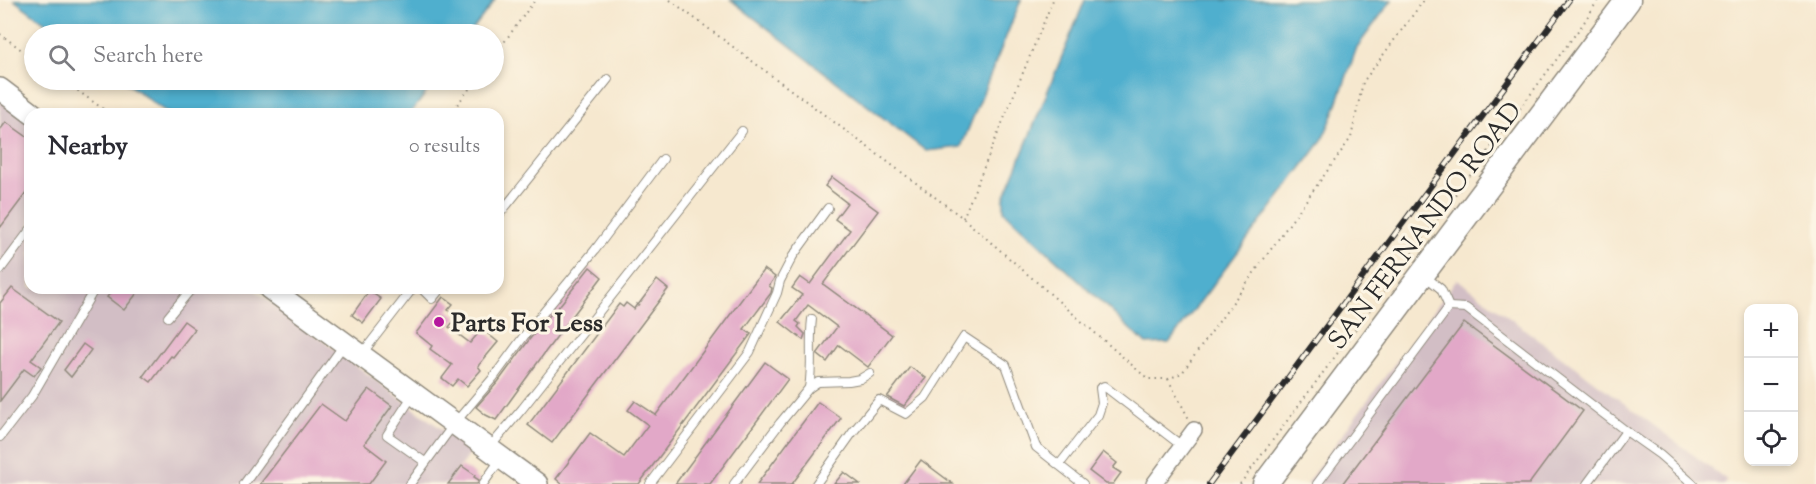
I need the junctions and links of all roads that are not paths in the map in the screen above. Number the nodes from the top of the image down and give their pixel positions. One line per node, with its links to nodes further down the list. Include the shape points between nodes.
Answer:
1 (1628, 0): 11 (main road, SAN FERNANDO ROAD)
2 (608, 79): 8 (lane)
3 (2, 94): 4 (main road)
4 (24, 108)
5 (742, 131): 28 (lane, via 530,400)
6 (663, 159): 23 (lane)
7 (828, 208): 35 (lane, via 793,256 750,352)
8 (504, 209)
9 (24, 238): 10 (lane)
10 (0, 270)
11 (1422, 274): 16 (lane, via 1441,289); 40 (main road, SAN FERNANDO ROAD)
12 (91, 294): 26 (lane, via 32,396)
13 (187, 294): 17 (lane)
14 (277, 294): 19 (main road)
15 (407, 294): 19 (lane)
16 (1449, 307): 25 (lane, via 1466,308); 41 (lane)
17 (168, 317)
18 (812, 319): 21 (lane)
19 (352, 350): 22 (main road); 31 (lane)
20 (870, 374): 21 (lane, via 849,381 818,382)
21 (809, 388): 36 (lane)
22 (413, 393): 23 (main road); 29 (lane, via 387,435)
23 (454, 424): 28 (main road); 29 (lane)
24 (1194, 430): 27 (street)
25 (1626, 431): 42 (lane); 43 (lane)
26 (0, 436)
27 (1182, 446): 30 (lane, via 1104,386 1100,388 1102,403 1098,415); 39 (street)
28 (495, 454): 33 (lane); 34 (main road)
29 (425, 462): 32 (lane)
30 (1059, 465): 37 (lane, via 1036,447 1005,365 964,337 926,398 906,414 879,400); 38 (lane)
31 (244, 484)
32 (410, 484)
33 (483, 484)
34 (537, 484)
35 (650, 484)
36 (734, 484)
37 (816, 484)
38 (1083, 484)
39 (1154, 484)
40 (1265, 484)
41 (1317, 484)
42 (1587, 484)
43 (1693, 484)

